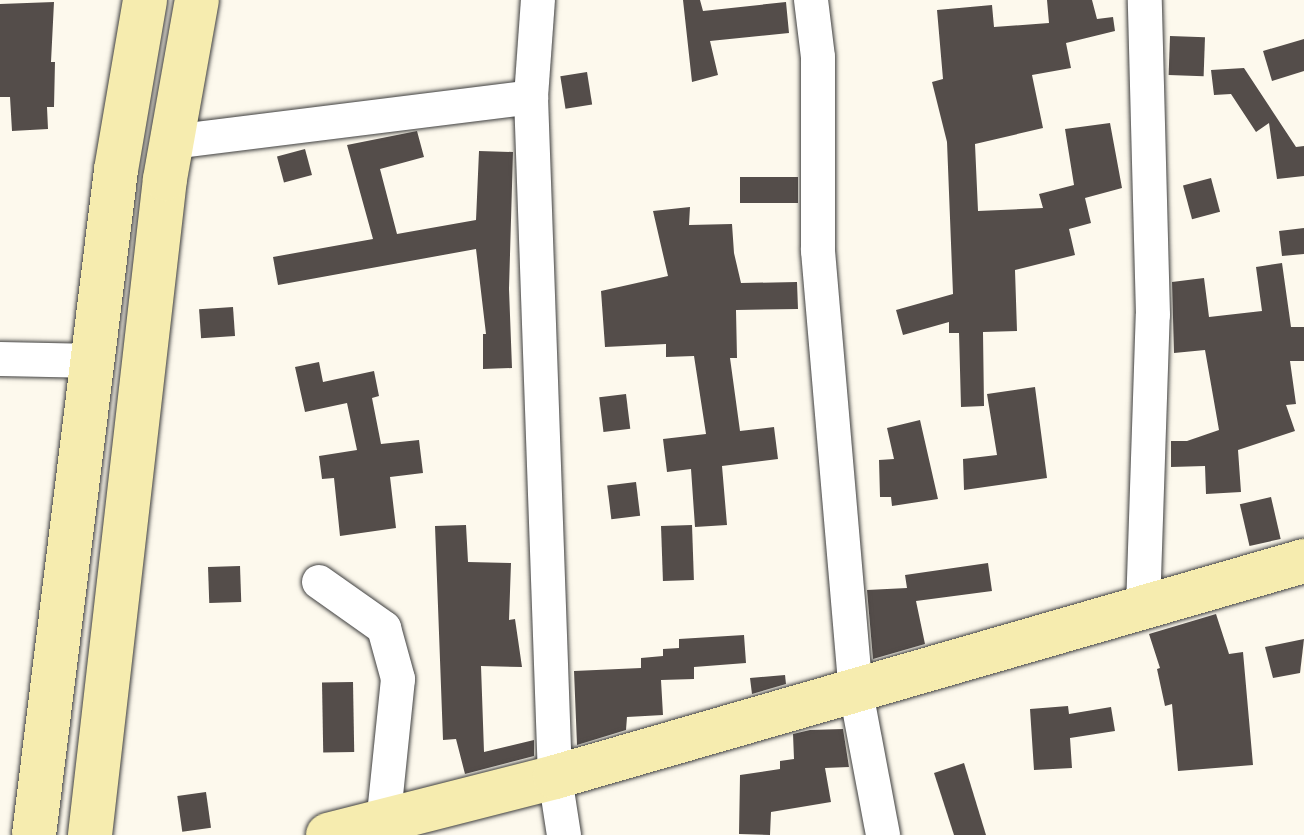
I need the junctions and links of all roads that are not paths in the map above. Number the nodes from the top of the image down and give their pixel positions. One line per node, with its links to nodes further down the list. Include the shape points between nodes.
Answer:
1 (145, 0): 9 (main road)
2 (197, 0): 7 (main road)
3 (538, 0): 6 (street)
4 (811, 0): 13 (street, via 818,57 818,251)
5 (1145, 0): 12 (street, via 1153,315)
6 (531, 97): 7 (street); 14 (street)
7 (172, 142): 17 (main road)
8 (0, 359): 9 (street)
9 (92, 361): 16 (main road)
10 (1304, 561): 12 (main road)
11 (319, 582): 15 (street, via 384,628 398,679)
12 (1143, 609): 13 (main road)
13 (856, 692): 14 (main road); 20 (street)
14 (555, 777): 15 (main road); 19 (street)
15 (383, 827): 18 (main road)
16 (34, 835)
17 (90, 835)
18 (328, 835)
19 (564, 835)
20 (883, 835)

